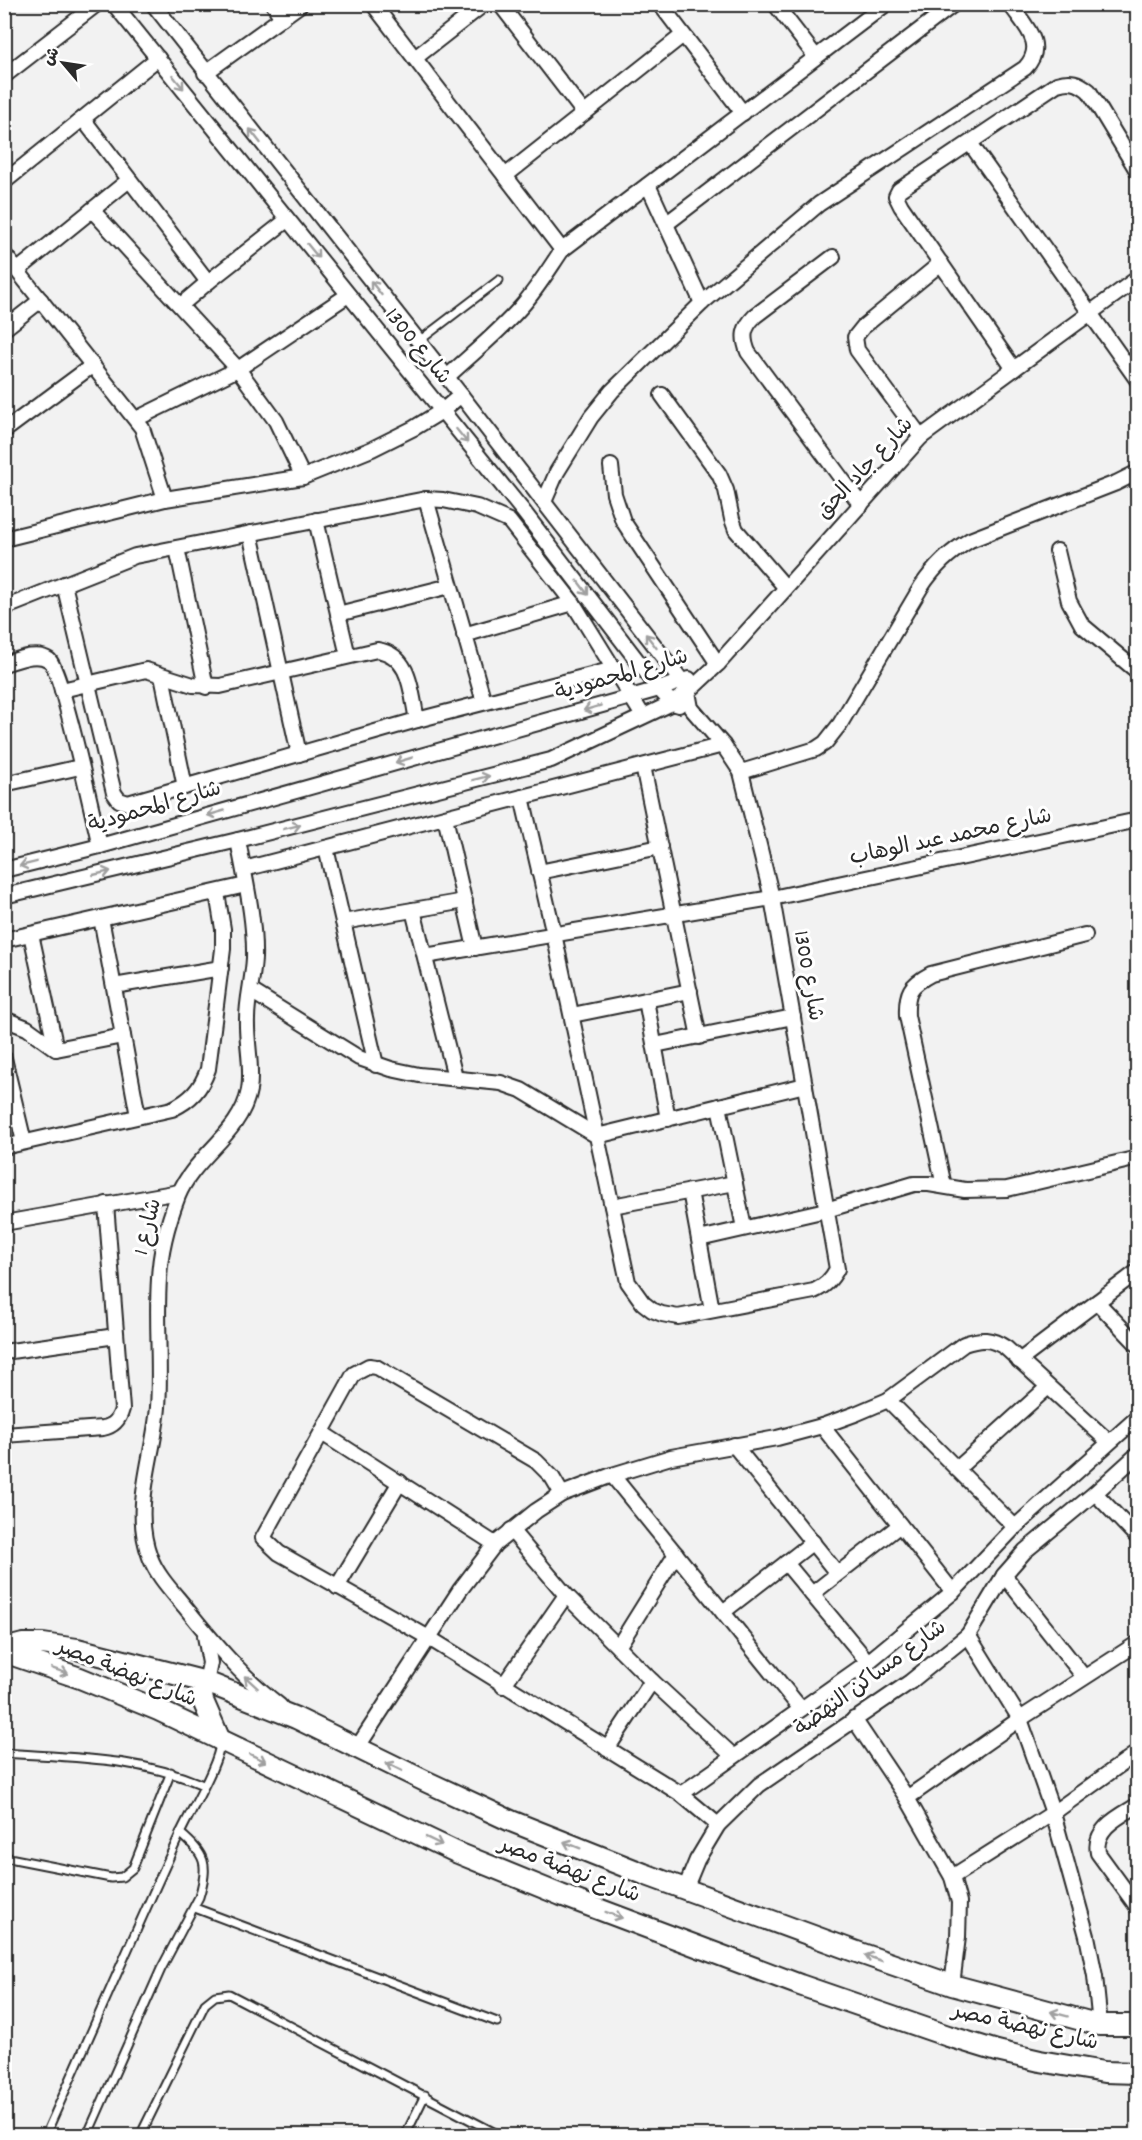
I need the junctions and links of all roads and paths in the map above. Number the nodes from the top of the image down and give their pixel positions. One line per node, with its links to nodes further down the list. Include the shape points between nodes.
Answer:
1 (97, 4): 20 (street)
2 (114, 4): 17 (street, شارع 1300)
3 (153, 4): 19 (street, شارع 1300)
4 (273, 4): 14 (street)
5 (301, 4): 14 (street)
6 (373, 4): 18 (street)
7 (484, 4): 18 (street)
8 (500, 4): 21 (street)
9 (775, 4): 16 (street)
10 (886, 4): 16 (street)
11 (954, 4): 32 (street)
12 (1010, 4): 43 (street, via 1036,48 1033,60 1025,68 819,204)
13 (664, 6): 15 (street)
14 (282, 18): 19 (street)
15 (683, 35): 21 (street); 22 (street)
16 (816, 57): 22 (street)
17 (158, 58): 23 (street); 31 (street, شارع 1300, one-way to 31)
18 (415, 58): 26 (street)
19 (206, 73): 47 (street, شارع 1300, one-way to 19)
20 (4, 76)
21 (584, 113): 26 (street)
22 (743, 113): 29 (street)
23 (83, 119): 27 (street); 28 (street)
24 (970, 142): 25 (street, via 1057,84 1069,81 1080,83 1089,91); 36 (street, via 899,190 896,196); 45 (street)
25 (1137, 172)
26 (505, 176): 33 (street)
27 (129, 180): 30 (street); 40 (street)
28 (4, 182)
29 (648, 184): 32 (street); 33 (street)
30 (92, 210): 37 (street); 44 (street)
31 (288, 220): 40 (street); 41 (street, شارع 1300, one-way to 41)
32 (666, 224): 43 (street)
33 (562, 250): 51 (street, via 521,307)
34 (4, 254): 37 (street)
35 (833, 256): 65 (street, via 755,316 748,323 744,343)
36 (941, 263): 50 (street); 58 (street, via 862,327 855,337 857,350)
37 (18, 270): 42 (street)
38 (1137, 278): 45 (street, شارع جاد الحق)
39 (499, 280): 47 (lane)
40 (208, 282): 44 (street)
41 (348, 295): 49 (street); 55 (street, شارع 1300)
42 (41, 300): 46 (street); 48 (street)
43 (702, 303): 64 (street, via 612,391 591,417 557,472)
44 (181, 305): 49 (street)
45 (1090, 313): 50 (street, شارع جاد الحق); 52 (street)
46 (4, 329)
47 (418, 341): 51 (street, شارع 1300)
48 (93, 365): 56 (street); 57 (street)
49 (238, 369): 56 (street); 61 (street, via 276,421)
50 (1014, 369): 58 (street, شارع جاد الحق)
51 (447, 377): 53 (street, شارع 1300)
52 (1137, 381)
53 (461, 395): 55 (street); 64 (street, شارع 1300)
54 (662, 395): 73 (street, via 719,474 736,530)
55 (442, 411): 61 (street, via 372,449); 88 (street, شارع 1300, one-way to 88)
56 (136, 419): 62 (street)
57 (4, 431)
58 (921, 437): 65 (street, شارع جاد الحق)
59 (611, 466): 81 (street, via 614,494 623,521)
60 (1137, 472): 100 (street, via 970,540 951,552 921,587 825,743)
61 (303, 477): 62 (street)
62 (165, 499): 68 (street)
63 (426, 500): 66 (street); 72 (street); 74 (street, via 460,502 509,521)
64 (544, 502): 87 (street, شارع 1300, one-way to 64)
65 (861, 505): 73 (street, شارع جاد الحق)
66 (316, 520): 67 (street); 76 (street)
67 (250, 533): 69 (street); 82 (street)
68 (4, 539)
69 (177, 548): 71 (street, via 135,556); 86 (street)
70 (1057, 551): 83 (street, via 1069,601 1082,625)
71 (64, 584): 75 (street); 85 (street)
72 (450, 586): 76 (street); 77 (street)
73 (786, 588): 81 (street, شارع جاد الحق)
74 (573, 603): 77 (street); 80 (street)
75 (4, 608)
76 (338, 614): 78 (street)
77 (464, 635): 91 (street)
78 (348, 656): 82 (street); 95 (street, via 377,650 394,655 406,670)
79 (4, 664): 89 (street, via 42,656 53,664)
80 (614, 669): 90 (street); 91 (street)
81 (713, 669): 87 (street, شارع المحمودية)
82 (281, 672): 86 (street); 97 (street)
83 (1137, 672)
84 (162, 676): 85 (street, via 146,670); 86 (street); 102 (street)
85 (88, 684): 89 (street); 102 (street, via 116,797 128,803)
86 (206, 687)
87 (685, 687): 88 (street, شارع المحمودية); 92 (street, شارع المحمودية); 93 (street, شارع 1300)
88 (659, 689): 90 (street, شارع المحمودية); 92 (street, شارع 1300)
89 (62, 690): 99 (street)
90 (631, 697): 94 (street); 107 (street, شارع المحمودية, one-way to 107)
91 (484, 702): 95 (street)
92 (672, 703): 93 (street); 94 (street, شارع المحمودية)
93 (691, 708): 96 (street, شارع 1300)
94 (643, 716): 106 (street, شارع المحمودية, one-way to 94, via 551,760)
95 (417, 720): 97 (street)
96 (723, 745): 98 (street); 100 (street, شارع 1300)
97 (299, 754): 102 (street)
98 (643, 766): 103 (street); 108 (street)
99 (80, 767): 101 (street); 107 (street)
100 (741, 772): 118 (street, شارع 1300)
101 (5, 780)
102 (185, 786)
103 (522, 797): 104 (street); 113 (street)
104 (445, 817): 109 (street); 119 (street)
105 (1137, 820): 118 (street, شارع محمد عبد الوهاب)
106 (238, 840): 111 (street, شارع 1); 114 (street, شارع المحمودية, one-way to 106)
107 (100, 846): 110 (street, شارع المحمودية)
108 (660, 847): 113 (street); 121 (street)
109 (326, 848): 111 (street); 123 (street)
110 (64, 855): 112 (street, شارع المحمودية, one-way to 112); 114 (street)
111 (243, 869): 115 (street, شارع 1)
112 (4, 870)
113 (540, 872): 125 (street)
114 (72, 880): 117 (street, شارع المحمودية)
115 (246, 885): 116 (street); 133 (street, شارع 1, via 254,938)
116 (217, 893): 122 (street); 130 (street, via 223,929)
117 (4, 896)
118 (772, 898): 121 (street, شارع محمد عبد الوهاب); 136 (street, شارع 1300)
119 (465, 901): 120 (street); 128 (street)
120 (413, 910): 123 (street); 129 (street)
121 (674, 914): 125 (street, شارع محمد عبد الوهاب); 132 (street)
122 (101, 918): 124 (street); 131 (street)
123 (343, 922): 143 (street)
124 (31, 934): 127 (street); 141 (street)
125 (555, 934): 128 (street, شارع محمد عبد الوهاب); 135 (street)
126 (1085, 935): 154 (street, via 931,974 915,982 906,998)
127 (4, 939)
128 (475, 948): 129 (street, شارع محمد عبد الوهاب)
129 (425, 956): 144 (street)
130 (221, 968): 131 (street); 147 (street, via 203,1082 185,1102)
131 (114, 986): 138 (street)
132 (690, 991): 134 (street); 139 (street)
133 (251, 992): 143 (street); 156 (street, شارع 1, via 247,1016 249,1092 239,1116)
134 (646, 1000): 135 (street); 140 (street)
135 (572, 1015): 149 (street)
136 (793, 1017): 139 (street); 145 (street, شارع 1300)
137 (4, 1018): 141 (street, via 27,1028)
138 (123, 1036): 141 (street); 147 (street)
139 (699, 1036): 140 (street)
140 (655, 1045): 148 (street)
141 (56, 1049)
142 (4, 1058): 150 (street)
143 (376, 1065): 144 (street, via 419,1075)
144 (455, 1077): 149 (street, via 501,1083 521,1090)
145 (805, 1085): 146 (street); 159 (street, شارع 1300)
146 (719, 1106): 148 (street); 153 (street)
147 (138, 1116): 150 (street)
148 (668, 1119): 149 (street)
149 (597, 1136): 158 (street)
150 (24, 1142): 151 (street)
151 (4, 1147)
152 (1137, 1158): 154 (street, via 1007,1189)
153 (735, 1183): 155 (street); 161 (street)
154 (944, 1186): 159 (street, via 914,1184)
155 (690, 1191): 158 (street); 162 (street)
156 (179, 1192): 157 (street); 199 (street, شارع 1, via 159,1277 158,1403 142,1505 143,1532 150,1558 164,1581)
157 (105, 1204): 160 (street); 166 (street)
158 (612, 1206): 165 (street, via 628,1282 643,1303 662,1314 678,1317)
159 (826, 1210): 161 (street); 165 (street, شارع 1300, via 837,1269 828,1283 814,1291)
160 (4, 1223)
161 (744, 1228): 162 (street)
162 (699, 1239): 165 (street)
163 (1137, 1271): 164 (street)
164 (1096, 1302): 167 (street); 169 (street)
165 (712, 1310)
166 (116, 1336): 168 (street); 175 (street, via 122,1409 116,1422 103,1428)
167 (1137, 1345)
168 (4, 1352)
169 (1019, 1361): 170 (street); 171 (street, via 998,1342 978,1339 964,1344)
170 (1048, 1387): 176 (street); 179 (street)
171 (888, 1400): 173 (street); 179 (street)
172 (1137, 1418): 176 (street, شارع مساكن النهضة)
173 (822, 1426): 177 (street); 184 (street)
174 (322, 1433): 181 (street); 183 (street, via 354,1374 369,1365 536,1461); 194 (street, via 263,1538 279,1553)
175 (4, 1435)
176 (1109, 1442): 185 (street, شارع مساكن النهضة)
177 (734, 1445): 180 (street); 188 (street)
178 (1137, 1454): 182 (street, شارع مساكن النهضة)
179 (957, 1469): 185 (street)
180 (612, 1474): 183 (street); 190 (street)
181 (400, 1482): 189 (street); 194 (street)
182 (1095, 1493): 187 (street); 193 (street, شارع مساكن النهضة, via 1024,1551)
183 (562, 1494): 186 (street)
184 (900, 1525): 192 (street); 195 (street)
185 (1015, 1527): 195 (street, شارع مساكن النهضة)
186 (511, 1530): 189 (street); 197 (street)
187 (1137, 1538)
188 (813, 1542): 191 (street); 192 (street)
189 (495, 1544): 201 (street)
190 (676, 1554): 198 (street); 203 (street)
191 (786, 1563): 196 (street); 198 (street)
192 (837, 1573): 196 (street)
193 (1004, 1575): 200 (street, شارع مساكن النهضة); 206 (street)
194 (337, 1587): 201 (street)
195 (953, 1592): 205 (street, شارع مساكن النهضة)
196 (812, 1594): 205 (street)
197 (566, 1595): 203 (street); 209 (street)
198 (723, 1612): 210 (street)
199 (202, 1628): 208 (street, شارع 1, via 210,1653); 211 (street, شارع 1, one-way to 199, via 246,1677)
200 (968, 1635): 212 (street, شارع مساكن النهضة, via 910,1682); 213 (street)
201 (429, 1638): 209 (street); 215 (street)
202 (1137, 1643): 206 (street)
203 (618, 1647): 207 (street)
204 (4, 1651): 208 (street, شارع نهضة مصر, via 23,1644 77,1649); 214 (street, شارع نهضة مصر, one-way to 214, via 115,1692)
205 (868, 1662): 210 (street, شارع مساكن النهضة)
206 (1084, 1677): 213 (street)
207 (652, 1681): 216 (street); 219 (street)
208 (206, 1682): 211 (street, شارع نهضة مصر); 214 (street, via 203,1701)
209 (503, 1686): 216 (street)
210 (801, 1709): 219 (street, شارع مساكن النهضة)
211 (297, 1718): 215 (street, شارع نهضة مصر)
212 (854, 1719): 223 (street); 226 (street, شارع مساكن النهضة, via 759,1785)
213 (1020, 1719): 223 (street); 225 (street)
214 (220, 1740): 221 (lane); 237 (street, شارع نهضة مصر, one-way to 237, via 458,1853 800,1985 997,2051 1093,2070)
215 (357, 1748): 230 (street, شارع نهضة مصر, one-way to 215, via 512,1821)
216 (607, 1749): 222 (street)
217 (1137, 1752): 225 (street)
218 (4, 1753): 220 (lane, via 116,1761)
219 (733, 1756): 222 (street, شارع مساكن النهضة)
220 (171, 1772): 221 (lane); 228 (lane, via 133,1868 122,1877)
221 (203, 1785): 227 (lane)
222 (681, 1794): 226 (street)
223 (908, 1798): 229 (street)
224 (1137, 1805): 232 (street, via 1102,1831 1097,1846)
225 (1053, 1813): 229 (street); 235 (street, via 1087,1936)
226 (718, 1825): 230 (street, شارع مساكن النهضة)
227 (180, 1833): 231 (lane, via 198,1848 203,1861 202,1885); 239 (lane)
228 (4, 1857)
229 (952, 1877): 233 (street, via 959,1902)
230 (685, 1889): 233 (street, شارع نهضة مصر, one-way to 230)
231 (195, 1908): 234 (lane); 240 (lane, via 161,1969)
232 (1137, 1908)
233 (952, 1985): 235 (street, شارع نهضة مصر, one-way to 233)
234 (497, 2022)
235 (1100, 2025): 236 (street, شارع نهضة مصر)
236 (1137, 2025)
237 (1137, 2073)
238 (425, 2095): 241 (lane, via 235,1996 221,1994 210,1999 199,2015); 242 (lane); 243 (lane)
239 (45, 2136)
240 (87, 2136)
241 (140, 2136)
242 (405, 2136)
243 (501, 2136)

